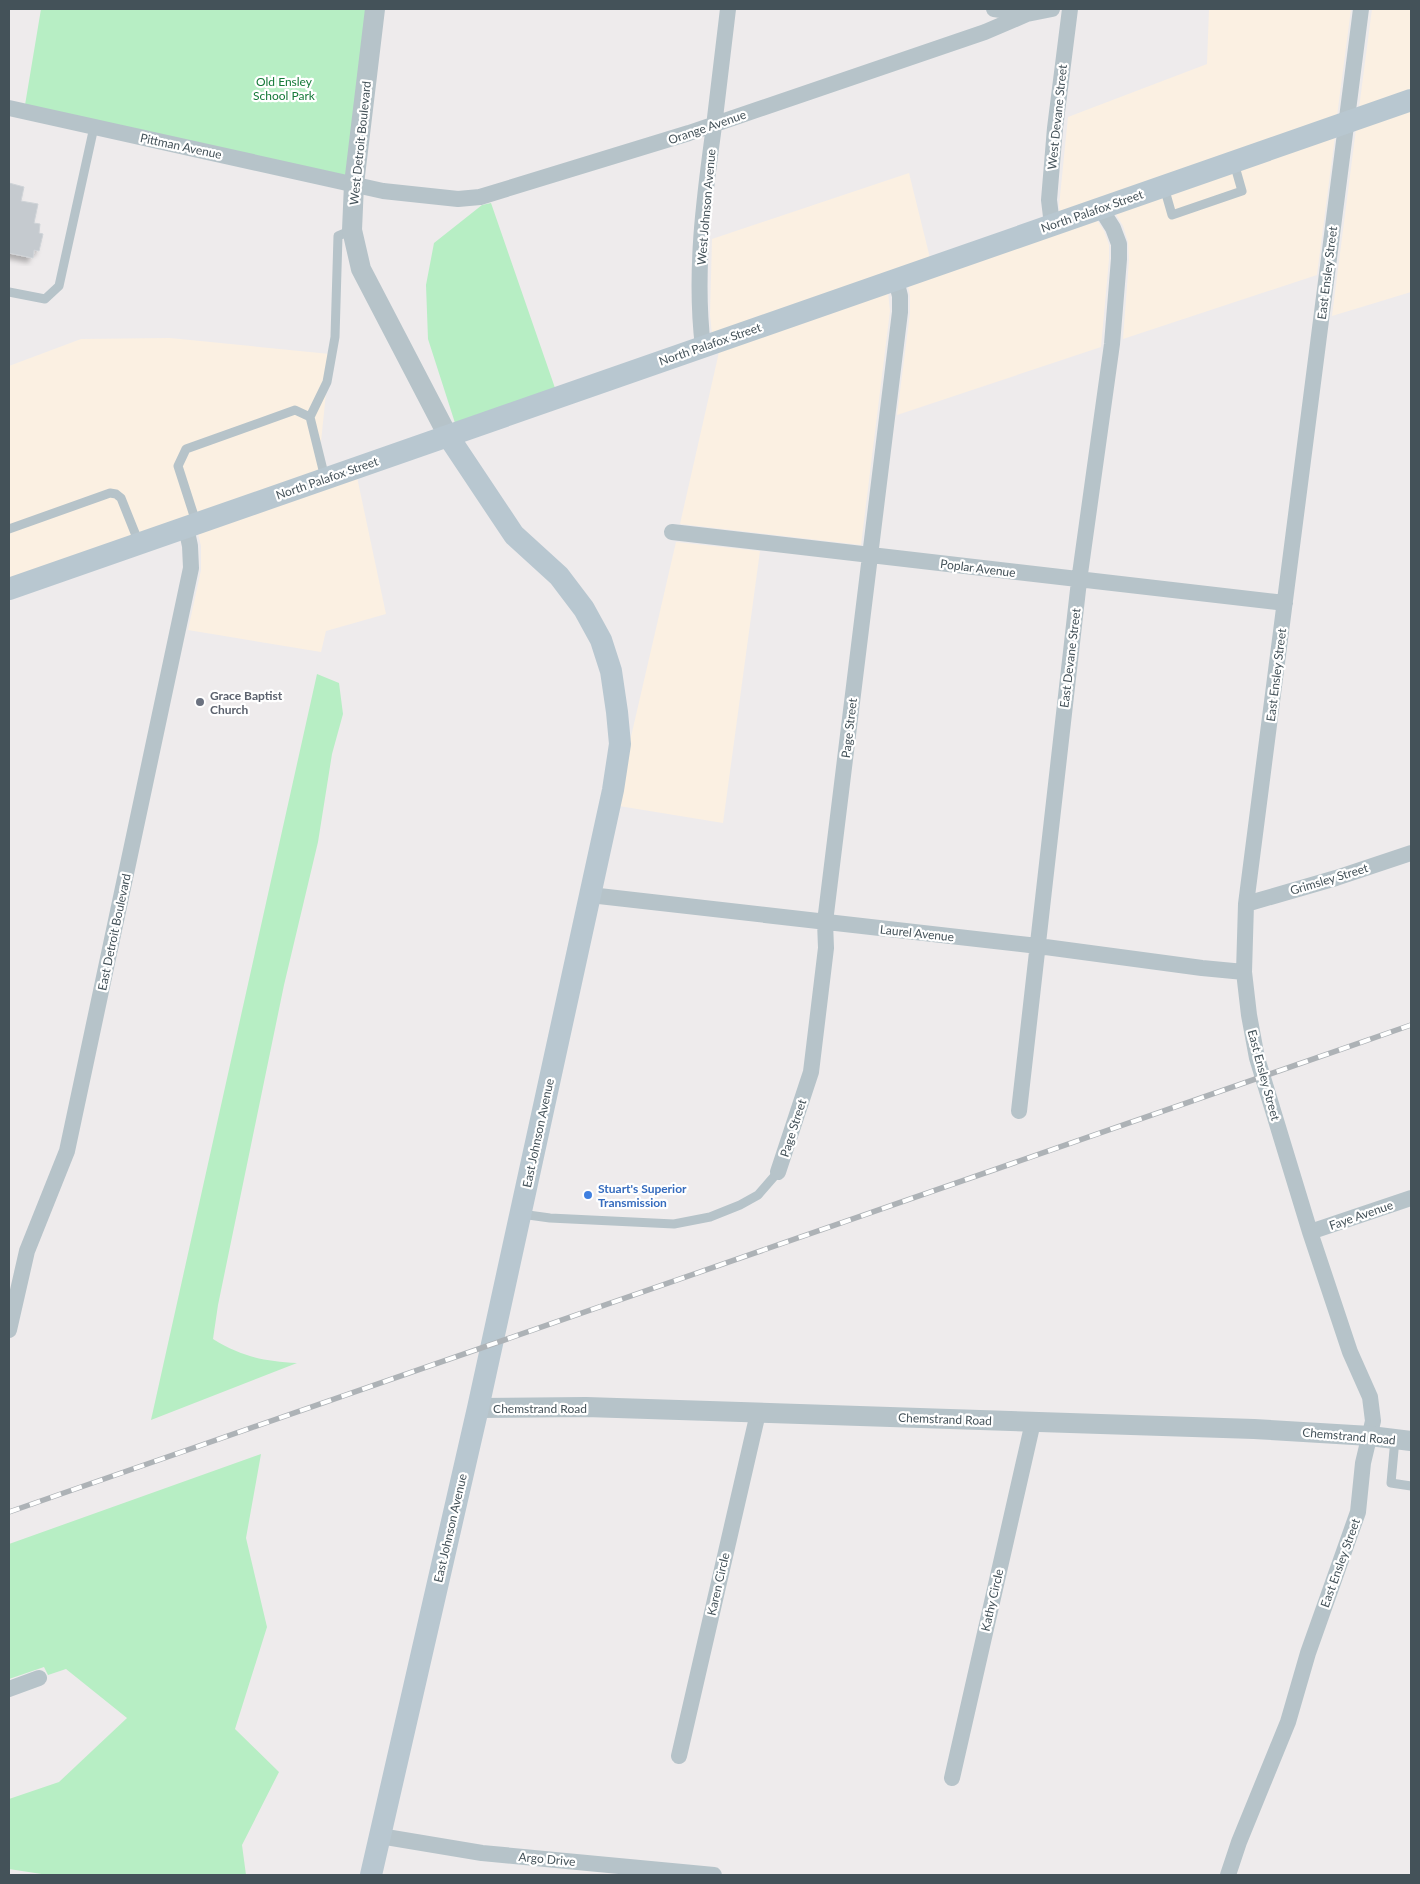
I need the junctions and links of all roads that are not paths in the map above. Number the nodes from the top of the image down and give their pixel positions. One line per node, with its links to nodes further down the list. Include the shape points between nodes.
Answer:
1 (375, 9): 14 (street, West Detroit Boulevard)
2 (728, 9): 11 (street, West Johnson Avenue)
3 (994, 9): 7 (street)
4 (1052, 9): 7 (street, Orange Avenue)
5 (1070, 9): 17 (street, West Devane Street, via 1054,137 1049,200)
6 (1362, 9): 10 (street, East Ensley Street)
7 (1028, 14): 11 (street, Orange Avenue, via 985,32)
8 (1411, 100): 10 (main road, North Palafox Street)
9 (9, 108): 12 (street, Pittman Avenue)
10 (1347, 122): 13 (main road, North Palafox Street); 32 (street, East Ensley Street)
11 (714, 124): 14 (street, Orange Avenue, via 480,197 458,199 383,191); 21 (street, West Johnson Avenue, via 700,260 699,315)
12 (94, 127): 14 (street, Pittman Avenue); 20 (lane, via 59,286 45,299)
13 (1234, 162): 15 (main road, North Palafox Street); 15 (lane, via 1242,191 1172,215)
14 (354, 184): 18 (street, West Detroit Boulevard)
15 (1164, 187): 16 (main road, North Palafox Street)
16 (1101, 209): 17 (main road, North Palafox Street); 30 (street, East Devane Street, via 1114,228 1119,259 1112,344)
17 (1052, 225): 19 (main road, North Palafox Street)
18 (352, 230): 22 (lane, via 338,236 335,337 326,382); 23 (street, West Detroit Boulevard, via 361,269)
19 (896, 280): 21 (main road, North Palafox Street); 29 (street, Page Street, via 900,312)
20 (9, 292)
21 (703, 346): 23 (main road, North Palafox Street)
22 (310, 418): 24 (lane); 25 (lane, via 295,410 186,449 178,466)
23 (448, 436): 24 (main road, North Palafox Street); 34 (main road, East Johnson Avenue, via 514,535 559,576 584,609 601,640 611,671 620,744)
24 (325, 478): 25 (main road, North Palafox Street)
25 (191, 525): 28 (main road, North Palafox Street); 44 (street, East Detroit Boulevard, via 190,568 67,1151 27,1251)
26 (9, 529): 28 (lane, via 110,493 121,498)
27 (672, 532): 29 (street, Poplar Avenue)
28 (139, 544): 31 (main road, North Palafox Street)
29 (870, 555): 30 (street, Poplar Avenue); 36 (street, Page Street)
30 (1079, 581): 32 (street, Poplar Avenue); 37 (street, East Devane Street)
31 (9, 589)
32 (1285, 603): 35 (street, East Ensley Street)
33 (1411, 853): 35 (street, Grimsley Street)
34 (590, 895): 36 (street, Laurel Avenue); 42 (main road, East Johnson Avenue)
35 (1246, 904): 38 (street, East Ensley Street)
36 (825, 922): 37 (street, Laurel Avenue); 40 (street, Page Street, via 826,948 811,1072)
37 (1038, 946): 38 (street, Laurel Avenue); 39 (street, East Devane Street)
38 (1244, 972): 43 (street, East Ensley Street, via 1257,1058)
39 (1019, 1111)
40 (778, 1172): 42 (lane, via 758,1195 740,1205 710,1217 674,1224)
41 (1411, 1198): 43 (street, Faye Avenue)
42 (521, 1214): 45 (main road, East Johnson Avenue)
43 (1310, 1232): 48 (street, East Ensley Street, via 1350,1352 1370,1397 1373,1410)
44 (9, 1330)
45 (478, 1408): 46 (street, Chemstrand Road, via 586,1407); 55 (main road, East Johnson Avenue)
46 (758, 1413): 47 (street, Chemstrand Road); 53 (street, Karen Circle)
47 (1033, 1422): 48 (street, Chemstrand Road); 54 (street, Kathy Circle)
48 (1370, 1436): 49 (street, Chemstrand Road); 58 (street, East Ensley Street, via 1363,1463 1358,1512 1308,1653 1288,1722)
49 (1403, 1440): 50 (lane, via 1391,1484)
50 (1411, 1486)
51 (39, 1678): 52 (street)
52 (9, 1689)
53 (678, 1756)
54 (952, 1778)
55 (380, 1836): 56 (main road, East Johnson Avenue); 57 (street, Argo Drive, via 482,1853)
56 (371, 1875)
57 (714, 1875)
58 (1228, 1875)

